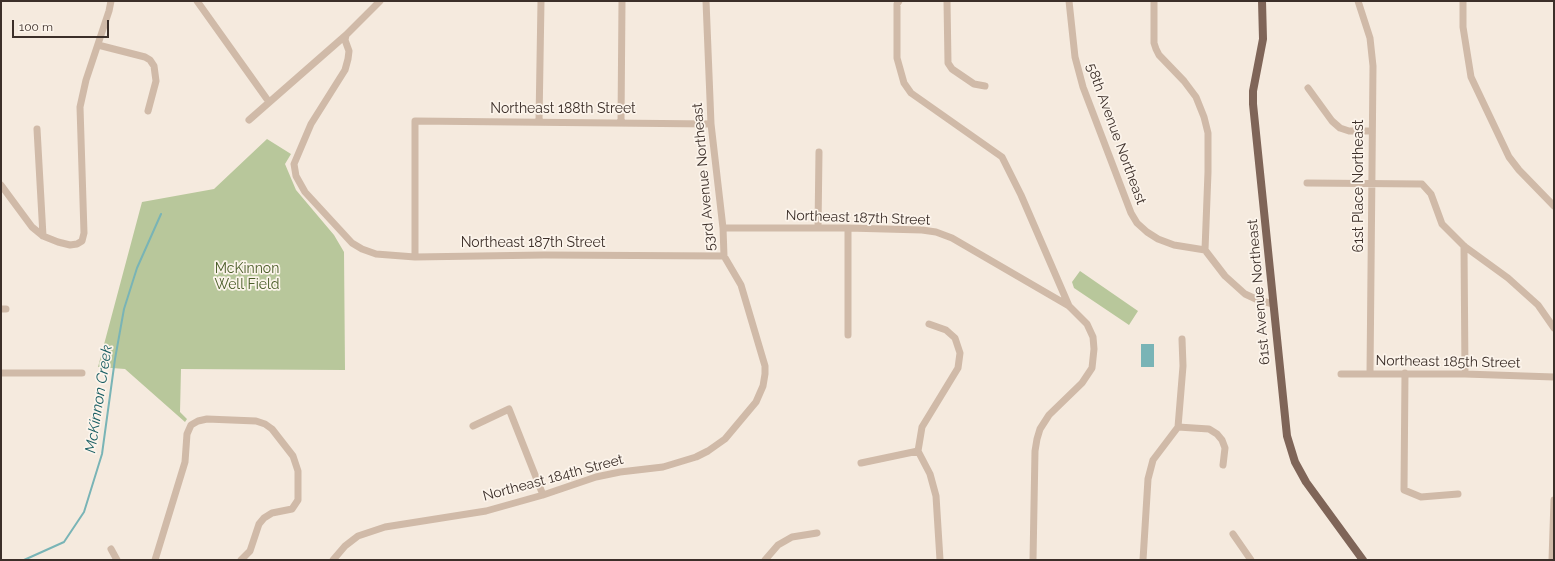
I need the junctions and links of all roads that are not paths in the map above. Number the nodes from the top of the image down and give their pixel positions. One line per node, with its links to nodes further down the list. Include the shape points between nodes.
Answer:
1 (111, 1): 15 (street)
2 (197, 1): 18 (street)
3 (380, 1): 14 (street)
4 (541, 1): 21 (street)
5 (622, 1): 22 (street)
6 (706, 1): 23 (street, 53rd Avenue Northeast)
7 (899, 1): 40 (street, via 897,58 904,83 911,93 1002,156)
8 (947, 1): 16 (street, via 948,64 974,84)
9 (1069, 1): 36 (street, 58th Avenue Northeast, via 1075,57 1083,87 1131,213 1137,223 1158,240)
10 (1154, 1): 36 (street, via 1156,48 1159,55 1196,97 1208,133)
11 (1262, 1): 39 (main road, 61st Avenue Northeast, via 1263,39 1253,104)
12 (1358, 1): 25 (street, 61st Place Northeast, via 1372,50)
13 (1463, 1): 30 (street, via 1463,27 1471,77 1509,157)
14 (346, 35): 18 (street); 38 (street, Northeast 187th Street, via 349,51 345,70 311,124 294,164 296,176 316,205 362,250 376,254)
15 (98, 45): 19 (street, via 150,60 154,66 156,81); 34 (street, via 80,106 84,233 82,241 70,245)
16 (985, 86)
17 (1308, 88): 25 (street, via 1340,128)
18 (269, 102): 20 (street)
19 (148, 111)
20 (249, 120)
21 (539, 122): 22 (street, Northeast 188th Street); 38 (street, Northeast 188th Street, via 416,121)
22 (621, 123): 23 (street, Northeast 188th Street)
23 (711, 124): 31 (street, 53rd Avenue Northeast)
24 (37, 129): 34 (street)
25 (1371, 131): 28 (street, 61st Place Northeast)
26 (819, 152): 32 (street)
27 (1307, 183): 28 (street)
28 (1372, 183): 35 (street, via 1422,184 1431,194 1442,224); 48 (street, 61st Place Northeast)
29 (1, 185): 34 (street, via 32,227)
30 (1554, 206)
31 (723, 228): 32 (street, Northeast 187th Street); 37 (street, 53rd Avenue Northeast)
32 (818, 228): 33 (street, Northeast 187th Street)
33 (848, 228): 40 (street, Northeast 187th Street, via 936,232 952,238); 43 (street)
34 (43, 236)
35 (1464, 246): 42 (street, via 1508,278 1538,305); 51 (street)
36 (1205, 250): 39 (street, via 1233,285 1251,297)
37 (724, 256): 38 (street, Northeast 187th Street); 45 (street, 53rd Avenue Northeast, via 741,285)
38 (415, 257)
39 (1273, 304): 73 (main road, 61st Avenue Northeast, via 1290,449 1306,482)
40 (1069, 306): 70 (street, via 1087,324 1093,336 1093,362 1082,383 1046,418 1040,429 1035,451)
41 (929, 324): 55 (street, via 946,330 956,338 960,353 958,368 922,427)
42 (1554, 328)
43 (848, 335)
44 (1182, 339): 54 (street, via 1183,366)
45 (765, 366): 59 (street, Northeast 184th Street, via 763,386 756,402 725,439 708,451 664,467 596,477)
46 (1, 373): 47 (street)
47 (82, 373)
48 (1370, 373): 49 (street, Northeast 185th Street); 50 (street, Northeast 185th Street)
49 (1405, 373): 51 (street, Northeast 185th Street); 58 (street, via 1404,490 1421,497)
50 (1341, 374)
51 (1465, 374): 52 (street, Northeast 185th Street)
52 (1554, 377)
53 (473, 426): 59 (street, via 508,409)
54 (1178, 427): 57 (street, via 1209,429 1217,434 1225,448); 71 (street, via 1153,460 1148,479)
55 (918, 451): 56 (street); 69 (street, via 930,474 936,496)
56 (861, 463)
57 (1223, 465)
58 (1458, 494)
59 (543, 495): 67 (street, Northeast 184th Street, via 486,511 370,531 358,536)
60 (1554, 500): 74 (street)
61 (817, 534): 68 (street, via 792,538 778,545)
62 (1233, 534): 72 (street)
63 (111, 549): 64 (street)
64 (117, 560)
65 (155, 560): 66 (street, via 185,462 190,425 198,420 207,419 256,421 265,424 293,456 298,471 298,500 292,509 272,513 264,518 259,524 250,551)
66 (242, 560)
67 (332, 560)
68 (765, 560)
69 (940, 560)
70 (1033, 560)
71 (1143, 560)
72 (1251, 560)
73 (1363, 560)
74 (1552, 560)

